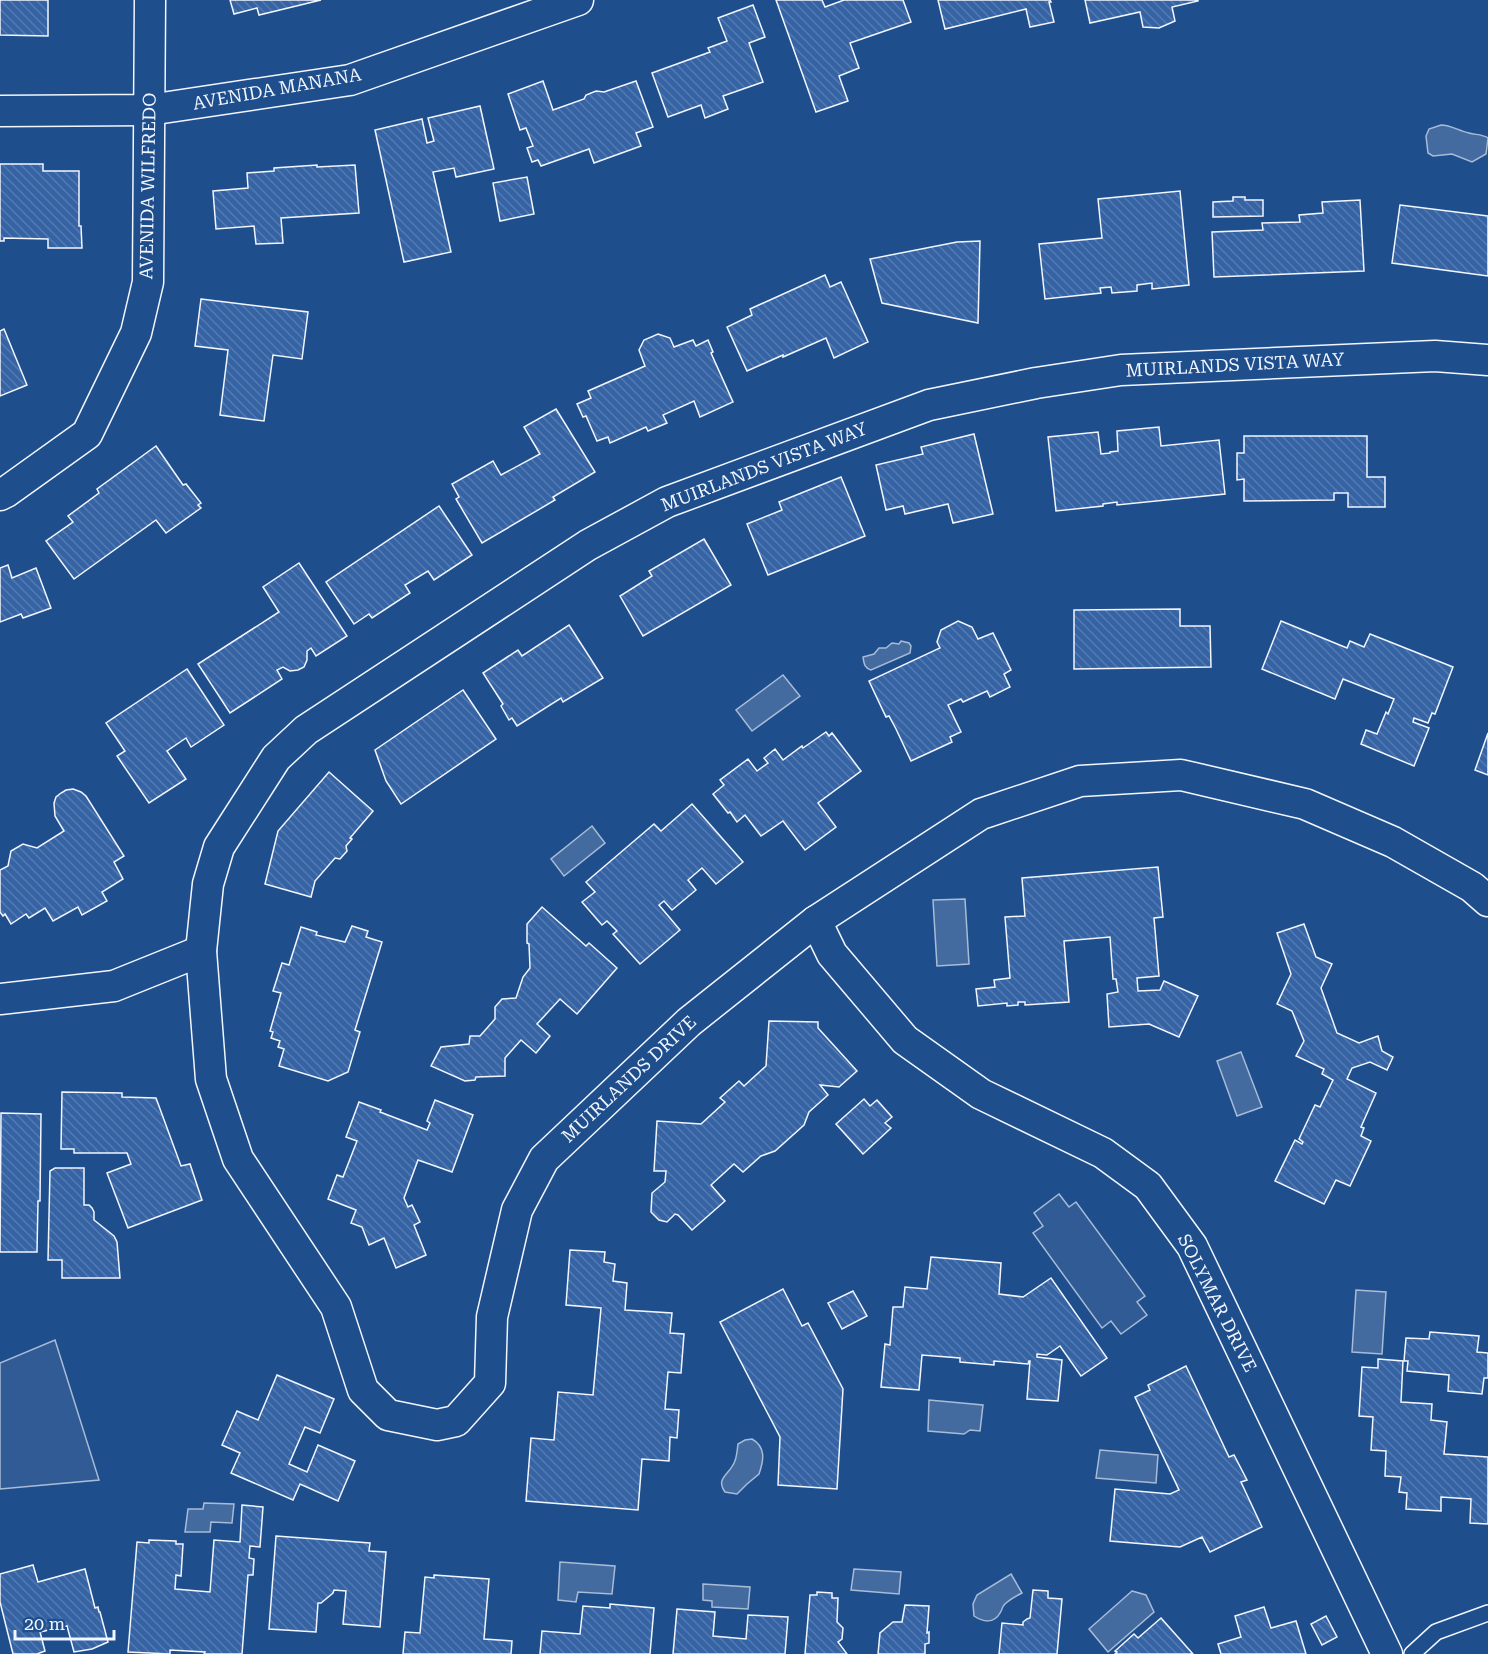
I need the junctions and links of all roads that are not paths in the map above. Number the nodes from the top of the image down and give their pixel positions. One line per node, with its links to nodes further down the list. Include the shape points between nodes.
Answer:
1 (150, 0): 3 (street, AVENIDA WILFREDO)
2 (578, 0): 3 (street, AVENIDA MANANA, via 350,80)
3 (149, 110): 4 (street, AVENIDA MANANA); 6 (street, AVENIDA WILFREDO, via 148,282 136,333 87,434)
4 (0, 111)
5 (1488, 360): 9 (street, MUIRLANDS VISTA WAY, via 1435,356 1132,369 1036,383 929,405 667,502 578,551 306,730 276,758 219,847 208,884)
6 (0, 495)
7 (1488, 901): 8 (street, MUIRLANDS DRIVE, via 1393,842 1305,804 1181,775 1080,781 981,814)
8 (816, 921): 9 (street, MUIRLANDS DRIVE, via 689,1022 544,1159 518,1210 512,1231 492,1317 490,1383 456,1420 436,1425 388,1414 363,1390 336,1307 238,1159 211,1079); 12 (street, SOLYMAR DRIVE, via 832,954 905,1040 981,1094 1103,1153 1148,1186 1192,1246)
9 (201, 951): 10 (street, via 114,986)
10 (0, 999)
11 (1488, 1613): 13 (lane, via 1436,1632)
12 (1387, 1654)
13 (1412, 1654)

